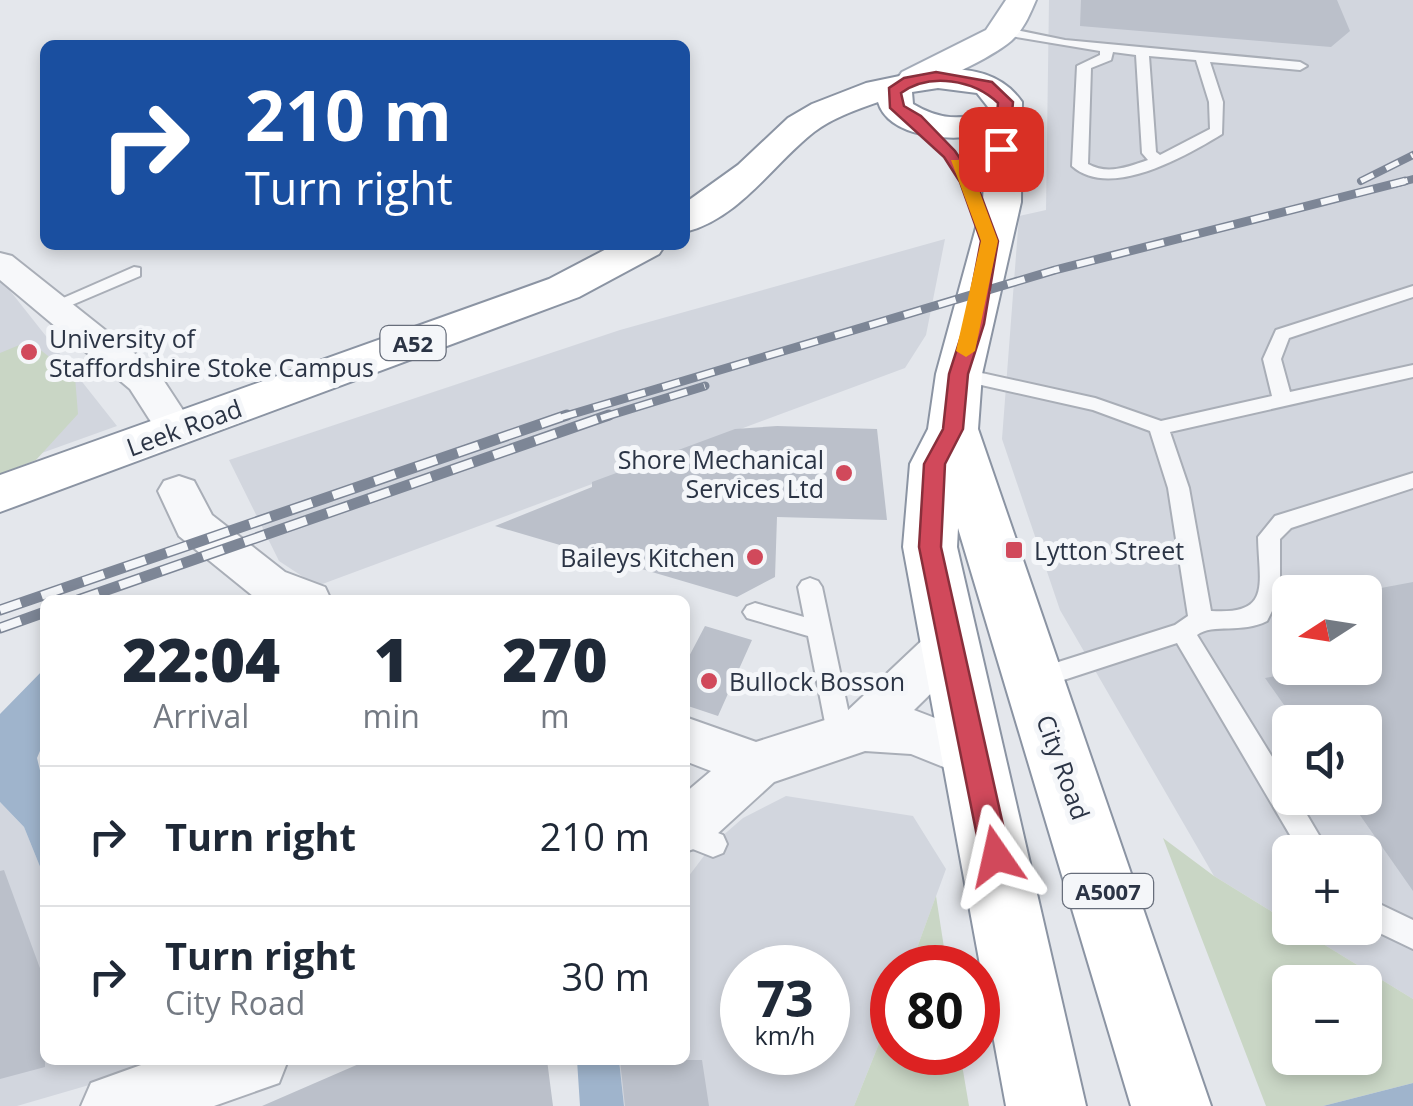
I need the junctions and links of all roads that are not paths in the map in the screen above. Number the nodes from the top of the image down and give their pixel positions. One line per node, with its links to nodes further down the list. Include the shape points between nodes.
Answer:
1 (1020, 0): 2 (main road)
2 (999, 34): 3 (lane); 7 (main road); 8 (main road, via 993,70)
3 (1108, 48): 4 (lane); 9 (lane, via 1106,57 1084,66 1080,166 1121,174)
4 (1142, 51): 5 (lane); 9 (lane, via 1149,153)
5 (1202, 57): 6 (lane); 9 (lane, via 1217,131)
6 (1300, 66)
7 (910, 100): 8 (main road, via 959,77); 8 (main road, via 944,126 974,126 994,120); 10 (main road, via 770,156); 11 (main road, via 964,175)
8 (1002, 100): 11 (main road, via 1002,202)
9 (1156, 160)
10 (690, 216)
11 (990, 241): 19 (main road)
12 (636, 250): 21 (main road, Leek Road / A52, via 564,288)
13 (0, 263): 16 (street)
14 (134, 272): 16 (lane)
15 (1413, 290): 18 (lane, via 1282,334 1271,350)
16 (54, 306): 21 (street, via 144,380)
17 (1413, 371): 18 (lane)
18 (1283, 400): 20 (lane)
19 (956, 401): 20 (lane, via 1127,411); 30 (main road, via 935,464 930,547); 31 (main road, City Road / A5007)
20 (1158, 428): 28 (lane, via 1171,458)
21 (176, 430): 24 (main road, Leek Road / A52)
22 (1413, 480): 28 (lane, via 1283,522 1270,537 1269,594 1262,611 1250,620)
23 (179, 491): 26 (street, via 195,525 270,584)
24 (0, 494)
25 (810, 586): 29 (lane)
26 (296, 595)
27 (755, 612): 29 (lane)
28 (1192, 626): 31 (lane); 37 (lane)
29 (818, 630): 32 (lane)
30 (948, 646): 32 (street); 34 (main road)
31 (1032, 680): 43 (main road, City Road / A5007, via 1116,915)
32 (851, 734): 34 (street, via 915,732); 35 (street)
33 (690, 741): 35 (street)
34 (976, 757): 42 (main road)
35 (756, 765): 36 (street)
36 (694, 835)
37 (1306, 835)
38 (1382, 920): 39 (lane)
39 (1413, 936)
40 (241, 1065): 41 (street)
41 (114, 1106)
42 (1046, 1106)
43 (1170, 1106)

